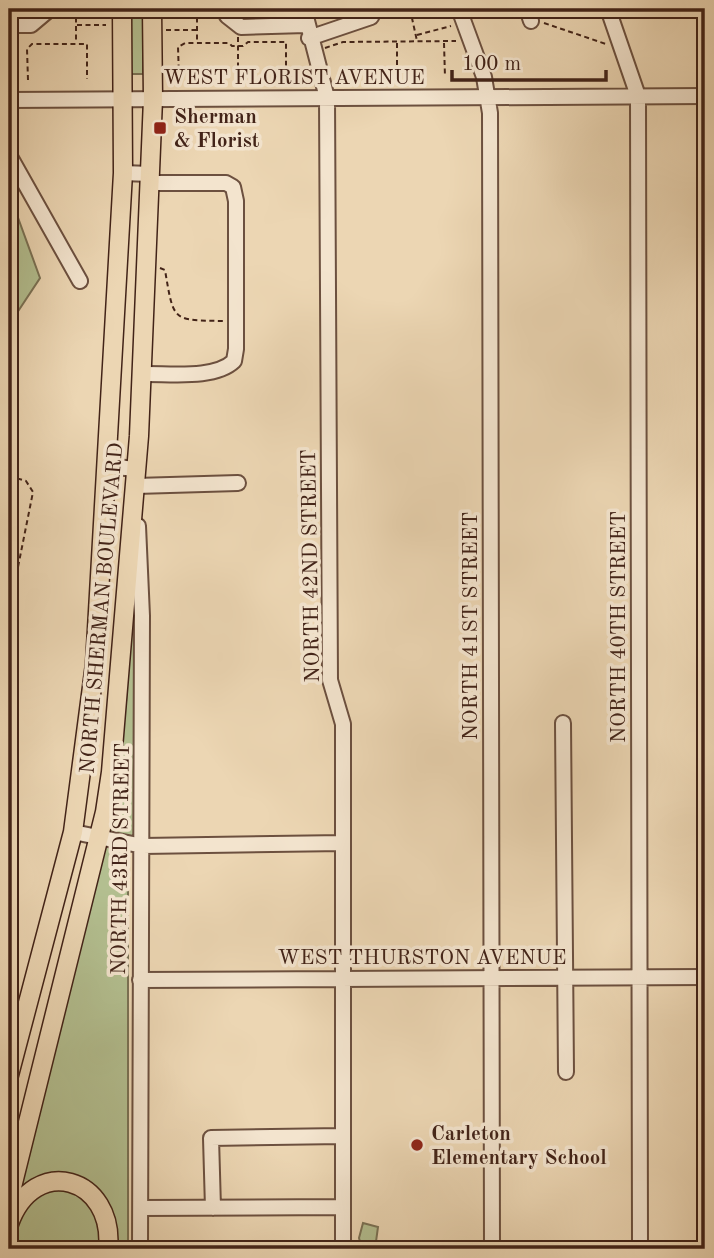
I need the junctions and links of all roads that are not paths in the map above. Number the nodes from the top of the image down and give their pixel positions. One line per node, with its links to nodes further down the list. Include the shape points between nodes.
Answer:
1 (50, 9): 9 (street, via 31,25)
2 (122, 9): 17 (main road, NORTH SHERMAN BOULEVARD)
3 (152, 9): 15 (main road, NORTH SHERMAN BOULEVARD)
4 (226, 9): 10 (street, via 226,16 240,27)
5 (304, 9): 10 (street, NORTH 42ND STREET)
6 (375, 9): 10 (street, via 371,17)
7 (460, 9): 13 (street, NORTH 41ST STREET)
8 (608, 9): 11 (street, NORTH 40TH STREET)
9 (9, 25)
10 (307, 32): 14 (street, NORTH 42ND STREET)
11 (638, 96): 12 (street, WEST FLORIST AVENUE); 13 (street, WEST FLORIST AVENUE); 32 (street, NORTH 40TH STREET)
12 (705, 96)
13 (490, 97): 14 (street, WEST FLORIST AVENUE); 35 (street, NORTH 41ST STREET)
14 (327, 98): 15 (street, WEST FLORIST AVENUE); 29 (street, NORTH 42ND STREET, via 330,680 343,724)
15 (153, 99): 17 (street, WEST FLORIST AVENUE); 20 (main road, NORTH SHERMAN BOULEVARD)
16 (9, 100): 17 (street, WEST FLORIST AVENUE)
17 (123, 100): 19 (main road, NORTH SHERMAN BOULEVARD)
18 (9, 155): 21 (street)
19 (123, 173): 20 (street); 23 (main road, NORTH SHERMAN BOULEVARD)
20 (150, 179): 22 (main road, NORTH SHERMAN BOULEVARD); 22 (street, via 233,187 236,349 227,368)
21 (80, 281)
22 (141, 374): 24 (main road, NORTH SHERMAN BOULEVARD)
23 (107, 466): 24 (street); 27 (main road, NORTH SHERMAN BOULEVARD, via 95,664)
24 (135, 477): 25 (street); 28 (main road, NORTH SHERMAN BOULEVARD, via 118,706 111,772); 30 (street, NORTH 43RD STREET, via 142,616)
25 (238, 483)
26 (563, 723): 31 (street)
27 (73, 832): 28 (street); 37 (main road, NORTH SHERMAN BOULEVARD)
28 (97, 836): 30 (street); 41 (main road, NORTH SHERMAN BOULEVARD)
29 (343, 843): 30 (street); 34 (street, NORTH 42ND STREET)
30 (143, 846): 36 (street, NORTH 43RD STREET)
31 (564, 977): 32 (street, WEST THURSTON AVENUE); 35 (street, WEST THURSTON AVENUE); 38 (street)
32 (640, 977): 33 (street, WEST THURSTON AVENUE); 50 (street, NORTH 40TH STREET)
33 (705, 977)
34 (342, 979): 35 (street, WEST THURSTON AVENUE); 36 (street, WEST THURSTON AVENUE); 40 (street, NORTH 42ND STREET)
35 (492, 979): 49 (street, NORTH 41ST STREET)
36 (140, 980): 43 (street, NORTH 43RD STREET)
37 (13, 1047): 39 (main road, NORTH SHERMAN BOULEVARD)
38 (566, 1072)
39 (9, 1076)
40 (342, 1136): 42 (street, NORTH 42ND STREET); 44 (street, via 211,1138)
41 (9, 1199)
42 (343, 1207): 44 (street); 48 (street, NORTH 42ND STREET)
43 (141, 1208): 44 (street); 47 (street, NORTH 43RD STREET)
44 (213, 1208)
45 (9, 1224): 46 (main road, via 20,1199 36,1186 73,1183 99,1202 106,1220)
46 (107, 1249)
47 (140, 1249)
48 (343, 1249)
49 (492, 1249)
50 (640, 1249)

